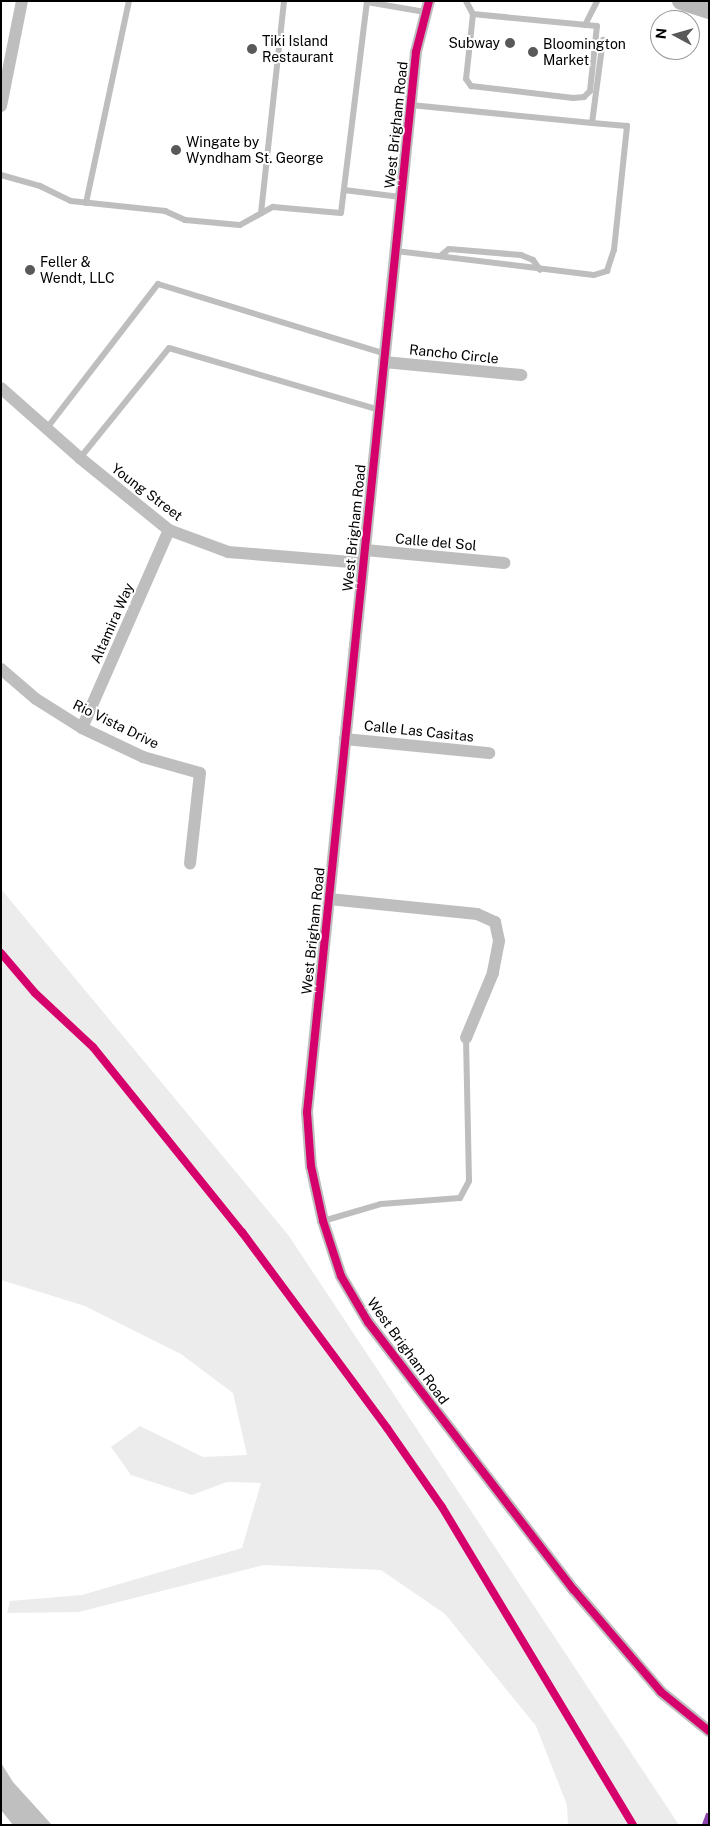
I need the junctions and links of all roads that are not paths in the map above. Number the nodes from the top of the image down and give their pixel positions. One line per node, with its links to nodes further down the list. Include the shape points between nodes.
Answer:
1 (22, 1): 14 (street)
2 (129, 1): 19 (lane)
3 (284, 1): 20 (lane)
4 (466, 1): 10 (lane)
5 (597, 1): 11 (lane)
6 (681, 1): 9 (main road)
7 (367, 2): 8 (lane); 17 (lane)
8 (427, 7): 13 (street, West Brigham Road, via 416,52)
9 (709, 10)
10 (473, 14): 11 (lane); 11 (lane, via 466,78 471,86 573,98 584,97 590,91 597,26)
11 (585, 25)
12 (603, 40): 15 (lane)
13 (411, 105): 15 (lane); 18 (street, West Brigham Road)
14 (1, 106)
15 (592, 123): 23 (lane, via 627,126 614,250 608,271 594,275)
16 (1, 175): 19 (lane, via 40,186 71,201)
17 (344, 190): 18 (lane); 20 (lane, via 341,213 273,206)
18 (401, 197): 21 (street, West Brigham Road)
19 (86, 203): 20 (lane, via 165,211 185,220 240,225)
20 (261, 214)
21 (396, 251): 22 (lane); 24 (street, West Brigham Road)
22 (440, 256): 23 (lane); 23 (lane, via 449,249 521,255 533,260)
23 (540, 270)
24 (385, 358): 25 (street, Rancho Circle); 27 (street, West Brigham Road); 28 (lane, via 158,284)
25 (521, 375)
26 (1, 388): 28 (street, Young Street)
27 (379, 410): 29 (lane, via 169,348); 31 (street, West Brigham Road)
28 (46, 428): 29 (street, Young Street)
29 (80, 458): 30 (street, Young Street)
30 (169, 530): 31 (street, Young Street, via 228,552); 34 (street, Altamira Way)
31 (364, 557): 32 (street, Calle del Sol); 35 (street, West Brigham Road)
32 (504, 563)
33 (1, 669): 34 (street, Rio Vista Drive, via 36,699)
34 (82, 728): 37 (street, Rio Vista Drive, via 143,757 200,772)
35 (345, 738): 36 (street, Calle Las Casitas); 38 (street, West Brigham Road)
36 (490, 753)
37 (190, 863)
38 (329, 899): 39 (street, via 477,914 495,922 499,941 494,973); 40 (street, West Brigham Road, via 307,1112 311,1166)
39 (466, 1038): 40 (lane, via 469,1181 460,1198 381,1204)
40 (323, 1220): 41 (street, West Brigham Road, via 341,1276 368,1322 574,1590 662,1692)
41 (709, 1731)

